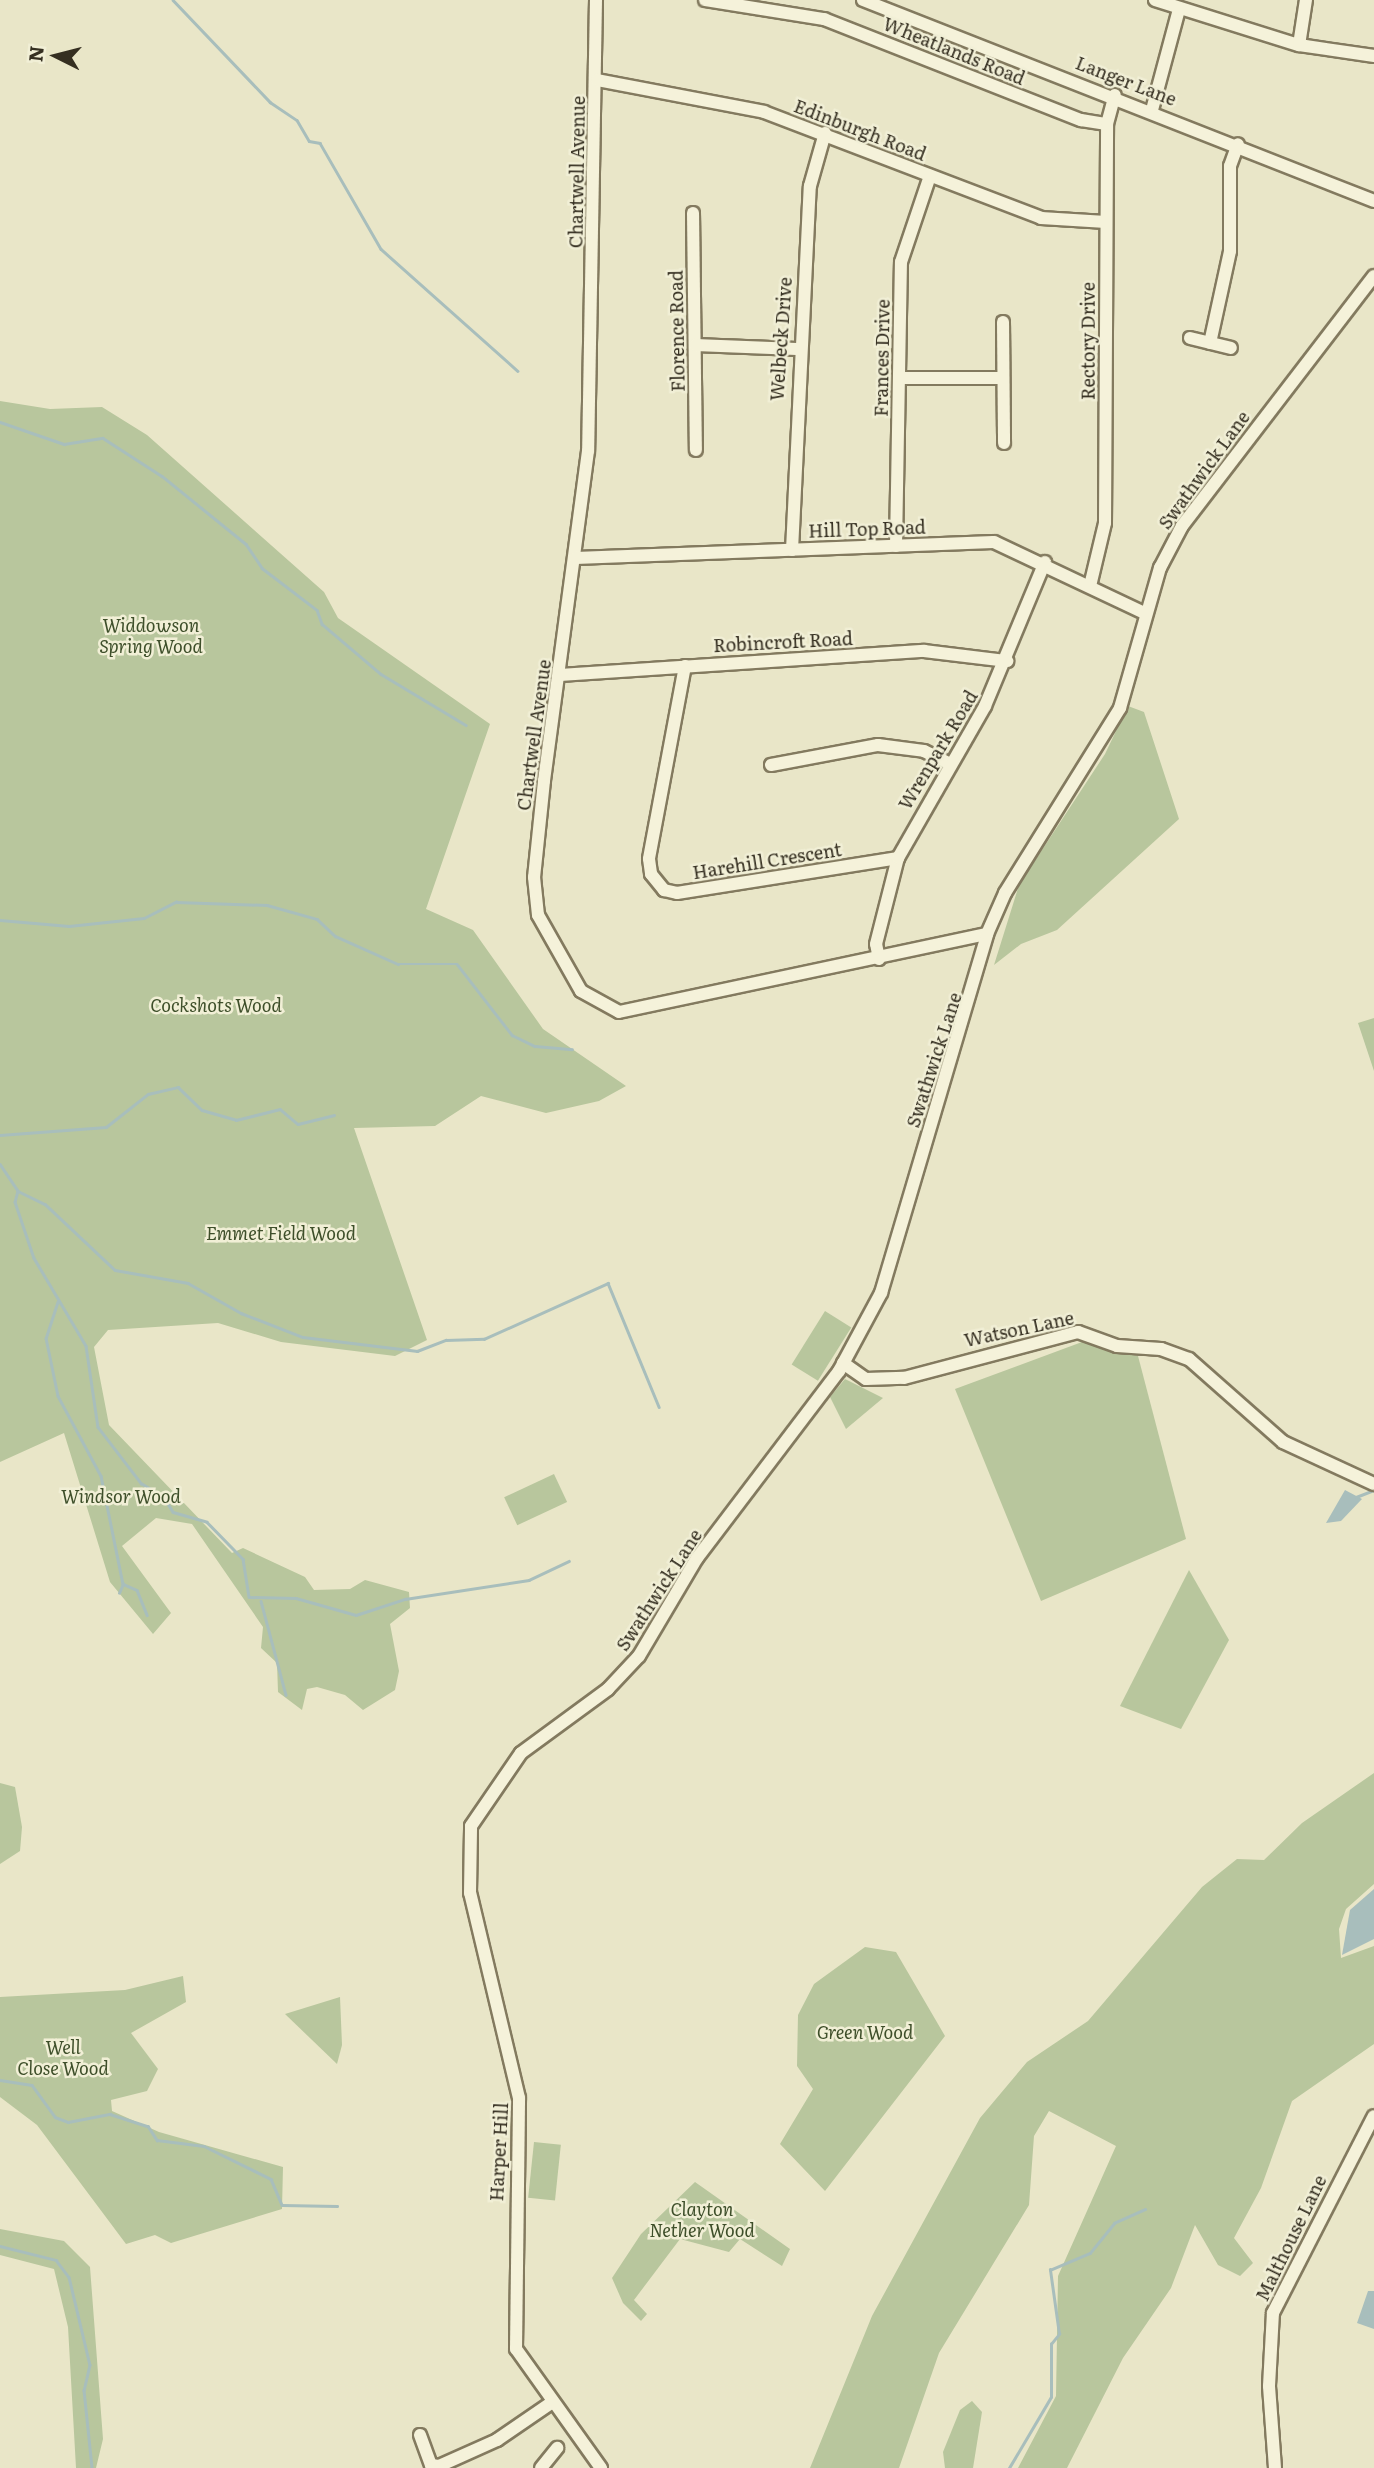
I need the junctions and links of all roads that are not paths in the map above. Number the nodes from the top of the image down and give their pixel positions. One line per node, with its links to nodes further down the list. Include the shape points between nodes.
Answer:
1 (596, 0): 9 (street, Chartwell Avenue)
2 (705, 0): 12 (street, Wheatlands Road, via 824,19 1081,120)
3 (863, 0): 10 (street, Langer Lane)
4 (1155, 0): 6 (street)
5 (1306, 0): 7 (street)
6 (1179, 9): 7 (street); 11 (street)
7 (1299, 45): 8 (street)
8 (1374, 56)
9 (597, 80): 13 (street, Edinburgh Road, via 764,112); 32 (street, Chartwell Avenue, via 589,451)
10 (1115, 95): 11 (street, Langer Lane); 12 (street, Rectory Drive)
11 (1152, 110): 14 (street, Langer Lane)
12 (1107, 124): 18 (street, Rectory Drive)
13 (825, 133): 15 (street, Edinburgh Road); 25 (street, Welbeck Drive, via 810,187)
14 (1238, 145): 16 (street, Langer Lane); 22 (street, via 1230,166 1230,251)
15 (930, 176): 18 (street, Edinburgh Road, via 1041,218); 27 (street, Frances Drive, via 901,262)
16 (1374, 201)
17 (693, 213): 23 (street, Florence Road)
18 (1106, 222): 34 (street, Rectory Drive, via 1105,523)
19 (1374, 276): 35 (street, Swathwick Lane, via 1182,526)
20 (1003, 322): 26 (street)
21 (1190, 338): 22 (street)
22 (1210, 343): 24 (street)
23 (695, 345): 25 (street); 29 (street, Florence Road)
24 (1231, 348)
25 (797, 349): 31 (street, Welbeck Drive)
26 (1003, 377): 27 (street); 28 (street)
27 (899, 378): 30 (street, Frances Drive)
28 (1004, 443)
29 (696, 450)
30 (896, 546): 31 (street, Hill Top Road); 33 (street, Hill Top Road, via 994,542)
31 (792, 550): 32 (street, Hill Top Road)
32 (575, 558): 38 (street, Chartwell Avenue)
33 (1045, 562): 34 (street, Hill Top Road); 36 (street, Wrenpark Road)
34 (1090, 586): 35 (street, Hill Top Road)
35 (1144, 613): 42 (street, Swathwick Lane, via 1120,708 1004,893)
36 (1007, 661): 37 (street, Robincroft Road, via 924,651); 39 (street, Wrenpark Road)
37 (685, 666): 38 (street, Robincroft Road); 41 (street, Harehill Crescent, via 649,859 651,874 664,890 677,893)
38 (560, 675): 43 (street, Chartwell Avenue, via 534,898 549,940 581,991 619,1012)
39 (949, 763): 40 (street, via 924,751 878,744); 41 (street, Wrenpark Road)
40 (771, 765)
41 (898, 858): 43 (street, Wrenpark Road, via 876,944)
42 (987, 934): 43 (street, Chartwell Avenue); 44 (street, Swathwick Lane, via 881,1293)
43 (879, 959)
44 (843, 1363): 45 (street, Watson Lane, via 866,1379 904,1378 1078,1332 1116,1346 1161,1349 1189,1359 1283,1442); 46 (street, Swathwick Lane, via 697,1558 639,1656 608,1689 521,1753)
45 (1374, 1484)
46 (474, 1817): 48 (street, Harper Hill, via 468,1836 470,1893 519,2098 515,2340 524,2368)
47 (1374, 2116): 53 (street, Malthouse Lane, via 1273,2313 1269,2386)
48 (551, 2403): 49 (street, via 497,2440 439,2466 431,2465); 52 (street, Harper Hill)
49 (421, 2435)
50 (557, 2448): 51 (street)
51 (541, 2468)
52 (601, 2468)
53 (1275, 2468)

